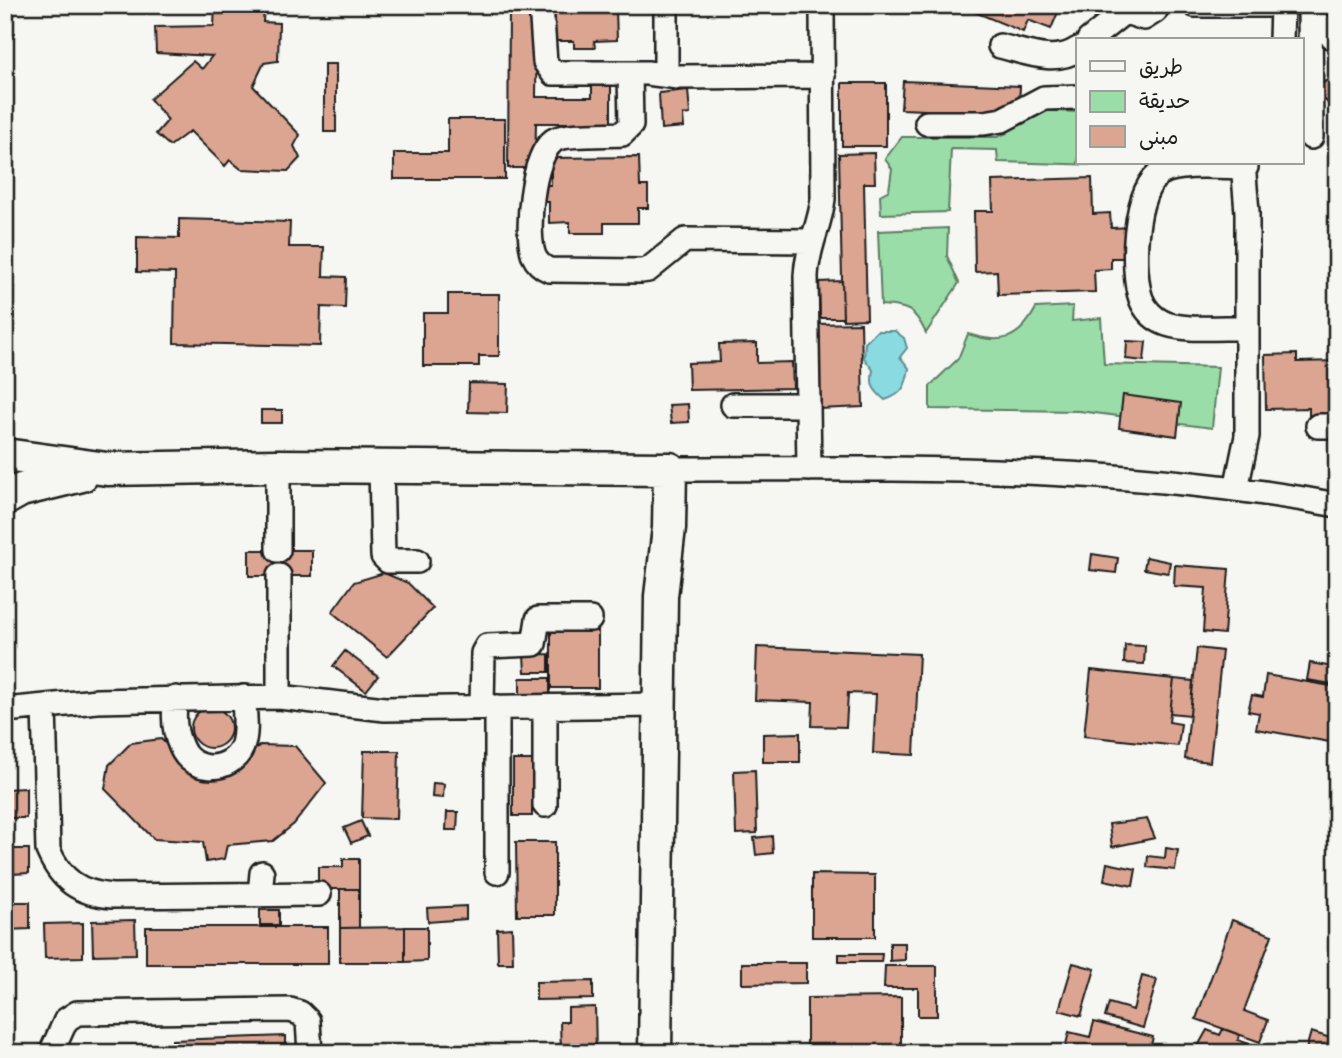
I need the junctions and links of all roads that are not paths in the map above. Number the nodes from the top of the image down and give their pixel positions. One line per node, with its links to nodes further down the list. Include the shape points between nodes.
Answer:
1 (541, 5): 15 (street, via 547,68 561,74)
2 (666, 5): 16 (street)
3 (822, 5): 17 (street)
4 (1158, 5): 8 (street, via 1144,18 1137,18)
5 (1195, 5): 6 (street)
6 (1266, 5)
7 (1282, 5): 11 (street)
8 (1127, 7): 10 (street)
9 (1310, 10): 12 (street); 20 (street)
10 (1090, 38)
11 (1281, 38)
12 (1337, 41)
13 (1000, 46): 14 (street, via 1047,57)
14 (1076, 49)
15 (630, 73): 16 (street); 22 (street, via 628,131 560,138 549,146 532,194 532,250 541,266 549,270 641,271 685,240)
16 (666, 75): 17 (street)
17 (823, 76): 22 (street, via 823,200)
18 (1076, 97): 19 (street, via 1044,97 1002,120)
19 (927, 123)
20 (1311, 137)
21 (1245, 165): 23 (street); 23 (street, via 1173,168 1160,173 1141,198 1137,263 1140,296 1163,323)
22 (810, 241): 25 (street, via 806,276)
23 (1247, 328): 32 (street, via 1247,436)
24 (733, 405): 25 (street)
25 (808, 405): 30 (street)
26 (5, 455): 31 (street)
27 (278, 467): 28 (street); 31 (street); 35 (street)
28 (381, 467): 29 (street); 36 (street, via 383,556)
29 (660, 469): 30 (street); 42 (street, via 653,550 661,597)
30 (809, 469): 32 (street, via 1049,471)
31 (107, 470): 33 (street, via 57,479)
32 (1236, 489): 34 (street)
33 (5, 499)
34 (1337, 505)
35 (278, 550)
36 (417, 561)
37 (279, 576): 40 (street)
38 (590, 619): 44 (street, via 538,619 534,644 483,649)
39 (244, 697): 40 (street); 41 (street); 41 (street, via 241,748 234,758 212,768 200,766 181,749 173,715)
40 (279, 697): 44 (street, via 385,709)
41 (176, 698): 43 (street)
42 (659, 705): 45 (street); 52 (street)
43 (44, 707): 46 (street); 49 (street, via 48,850 71,885 90,894 111,896 261,883)
44 (490, 707): 45 (street); 48 (street)
45 (545, 707): 47 (street)
46 (5, 710)
47 (545, 805)
48 (497, 872)
49 (319, 894)
50 (51, 1053): 51 (street, via 66,1020 77,1013 290,1010 308,1021)
51 (310, 1053)
52 (655, 1053)

